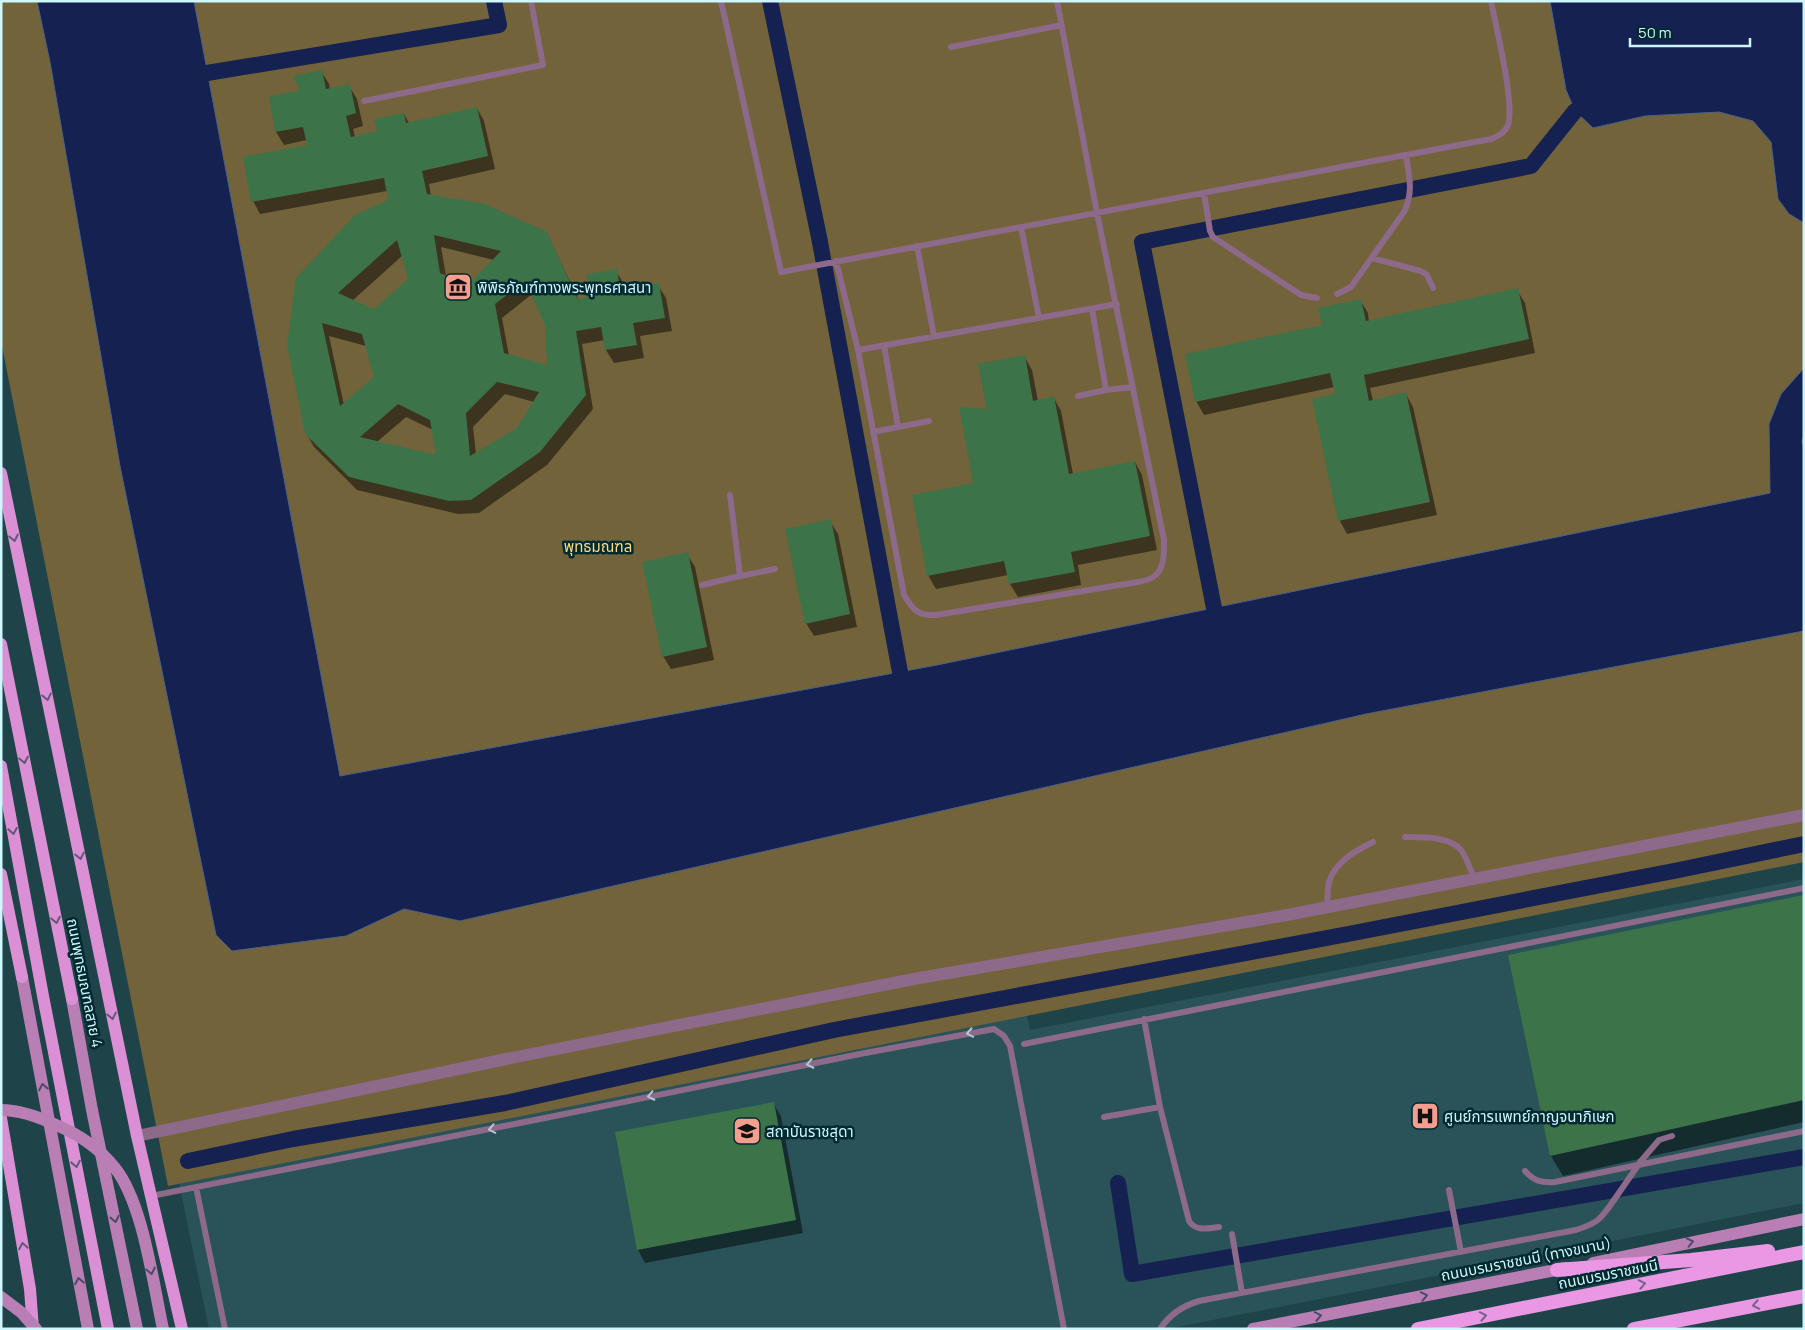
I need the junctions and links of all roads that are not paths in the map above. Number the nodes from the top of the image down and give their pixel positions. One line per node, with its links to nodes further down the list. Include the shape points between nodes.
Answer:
1 (531, 1): 7 (lane, via 544,66)
2 (721, 1): 14 (lane, via 781,272)
3 (1058, 1): 5 (lane)
4 (1491, 1): 8 (lane, via 1508,90 1510,114 1507,126 1502,134 1490,140)
5 (1062, 25): 6 (lane); 10 (lane)
6 (951, 47)
7 (364, 101)
8 (1406, 155): 9 (lane); 13 (lane, via 1411,190 1409,201)
9 (1204, 193): 10 (lane); 17 (lane, via 1210,232 1218,242 1301,295)
10 (1097, 213): 11 (lane); 18 (lane)
11 (1021, 227): 12 (lane); 20 (lane)
12 (917, 246): 14 (lane); 21 (lane)
13 (1372, 258): 15 (lane, via 1421,271 1427,275); 16 (lane, via 1351,287)
14 (836, 262): 23 (lane)
15 (1433, 288)
16 (1337, 294)
17 (1316, 298)
18 (1116, 304): 19 (lane); 24 (lane)
19 (1092, 309): 20 (lane); 25 (lane)
20 (1039, 318): 21 (lane)
21 (934, 336): 22 (lane)
22 (884, 345): 23 (lane); 28 (lane)
23 (858, 350): 29 (lane)
24 (1132, 387): 25 (lane); 29 (lane, via 1164,540 1161,567 1154,577 1138,582 936,614 916,612 904,595)
25 (1106, 390): 26 (lane)
26 (1078, 396)
27 (928, 422): 28 (lane)
28 (898, 427): 29 (lane)
29 (873, 432)
30 (1, 473): 51 (main road, one-way to 51)
31 (730, 496): 33 (lane)
32 (775, 569): 33 (lane)
33 (740, 576): 34 (lane)
34 (702, 585)
35 (1, 644): 70 (main road, ถนนพุทธมณฑลสาย 4, one-way to 70, bridge)
36 (1, 766): 69 (main road, one-way to 69)
37 (1804, 815): 41 (street)
38 (1405, 837): 41 (lane, via 1426,836 1448,842 1460,850)
39 (1373, 842): 43 (lane, via 1340,864 1329,882)
40 (1, 874): 68 (main road, one-way to 40)
41 (1475, 878): 43 (street)
42 (1804, 888): 44 (lane)
43 (1327, 907): 51 (street, via 899,982)
44 (1144, 1018): 45 (lane); 46 (lane)
45 (1024, 1044)
46 (1160, 1107): 49 (lane); 58 (lane, via 1189,1221 1197,1228)
47 (1, 1110): 71 (main road, one-way to 71, bridge, via 35,1116 64,1128 90,1144 115,1168 132,1198 143,1235)
48 (1, 1118): 67 (main road, one-way to 48)
49 (1104, 1118)
50 (1804, 1131): 53 (lane, via 1555,1182 1536,1181)
51 (137, 1136): 56 (main road)
52 (1672, 1136): 61 (lane, bridge, via 1659,1140 1602,1218 1592,1225)
53 (1525, 1171)
54 (196, 1187): 56 (lane); 73 (lane); 74 (lane, one-way to 54, via 1010,1046 994,1029)
55 (1449, 1190): 61 (lane)
56 (151, 1196): 72 (main road)
57 (1804, 1218): 63 (main road, ถนนบรมราชชนนี (ทางขนาน), one-way to 57)
58 (1219, 1227)
59 (1232, 1234): 64 (lane)
60 (1804, 1246): 63 (highway, via 1691,1260)
61 (1461, 1252): 64 (lane)
62 (1804, 1252): 77 (highway, ถนนบรมราชชนนี, one-way to 62)
63 (1557, 1270): 76 (main road, ถนนบรมราชชนนี (ทางขนาน), one-way to 63)
64 (1242, 1293): 75 (lane, via 1185,1306 1167,1318)
65 (1804, 1296): 78 (highway, one-way to 78)
66 (1, 1297): 67 (main road, bridge)
67 (34, 1329)
68 (88, 1329)
69 (108, 1329)
70 (137, 1329)
71 (162, 1329)
72 (182, 1329)
73 (225, 1329)
74 (1064, 1329)
75 (1160, 1329)
76 (1253, 1329)
77 (1418, 1329)
78 (1634, 1329)

